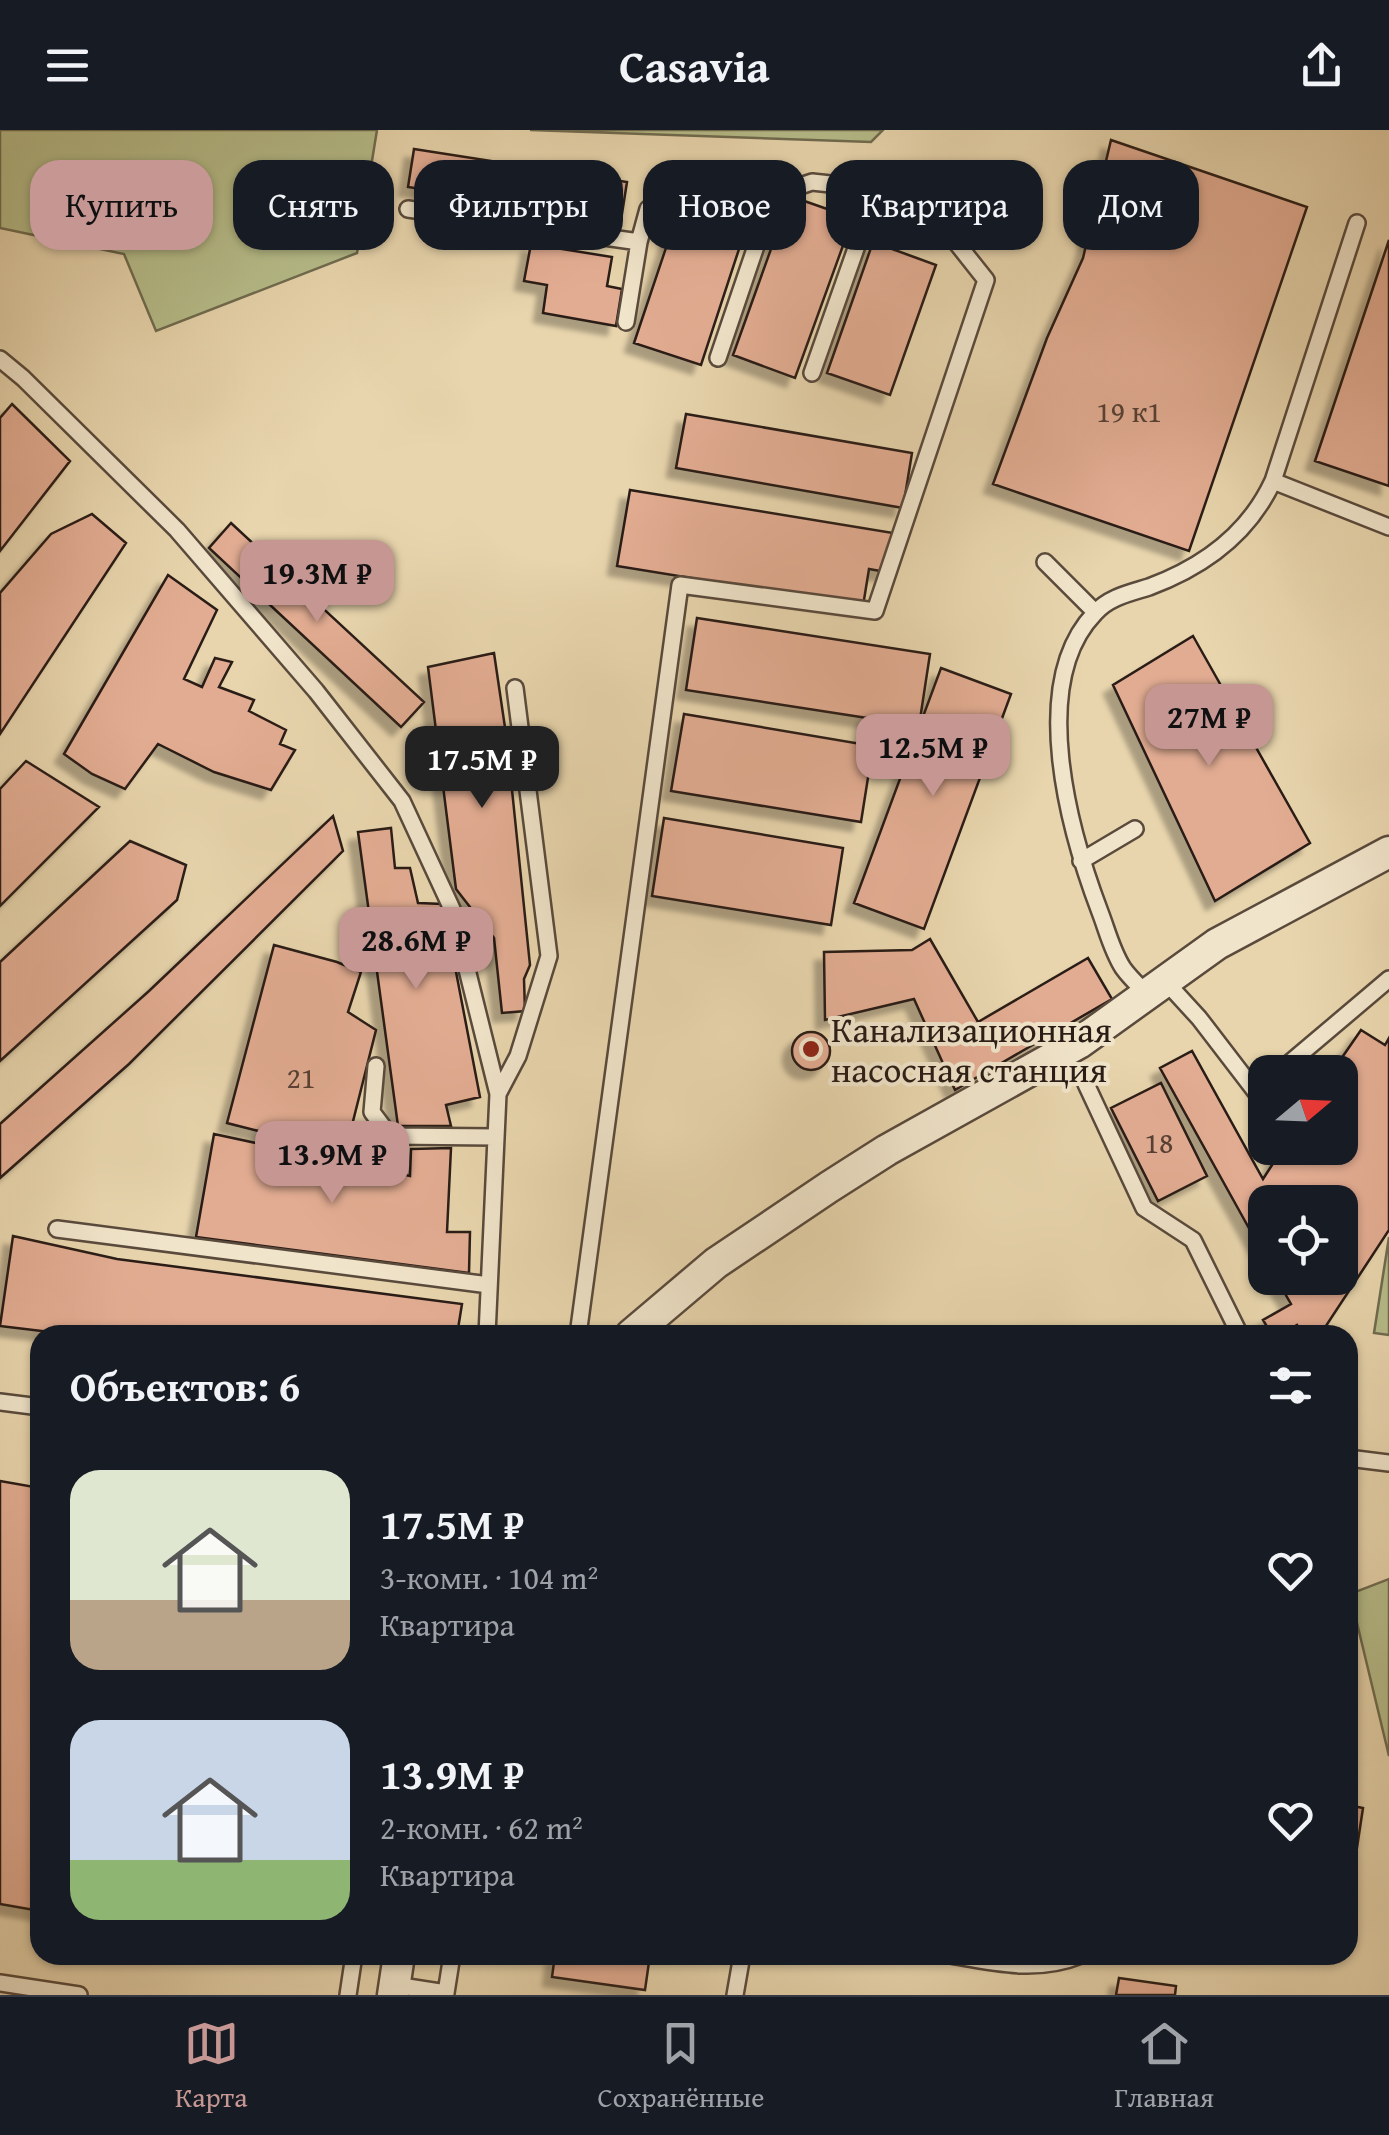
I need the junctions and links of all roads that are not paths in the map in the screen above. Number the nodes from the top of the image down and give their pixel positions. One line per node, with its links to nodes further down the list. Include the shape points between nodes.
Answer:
1 (408, 209): 4 (lane)
2 (1357, 222): 12 (lane)
3 (643, 227): 4 (lane)
4 (639, 242): 8 (lane)
5 (754, 250): 9 (lane)
6 (855, 250): 11 (lane)
7 (962, 250): 31 (lane, via 986,280 875,611 680,585)
8 (626, 322)
9 (718, 358)
10 (0, 360): 26 (lane, via 177,530 402,801 452,909)
11 (812, 373)
12 (1273, 481): 13 (lane); 15 (lane, via 1228,544)
13 (1389, 528)
14 (1045, 562): 15 (lane)
15 (1095, 612): 19 (lane, via 1065,671 1059,722 1061,775)
16 (515, 688): 26 (lane, via 549,956 518,1056)
17 (1135, 829): 19 (lane)
18 (1389, 852): 21 (street, via 1218,944)
19 (1082, 861): 21 (lane, via 1124,970)
20 (1389, 979): 22 (lane)
21 (1158, 989): 24 (lane, via 1199,1018); 32 (street, via 1079,1044 800,1206 716,1263)
22 (1298, 1055)
23 (376, 1066): 27 (lane, via 372,1112 390,1136)
24 (1248, 1077)
25 (1086, 1084): 33 (lane, via 1144,1208 1193,1240)
26 (498, 1094): 27 (lane)
27 (496, 1137): 29 (lane)
28 (57, 1228): 29 (lane)
29 (489, 1284): 30 (lane)
30 (487, 1325)
31 (579, 1325)
32 (643, 1325)
33 (1235, 1325)
34 (0, 1402): 35 (lane)
35 (30, 1406)
36 (1358, 1459): 37 (lane)
37 (1389, 1463)
38 (352, 1965): 44 (lane)
39 (450, 1965): 41 (lane, via 446,1993)
40 (740, 1965): 45 (lane)
41 (396, 1978)
42 (0, 1982): 43 (lane)
43 (80, 1995)
44 (348, 1995)
45 (735, 1995)

